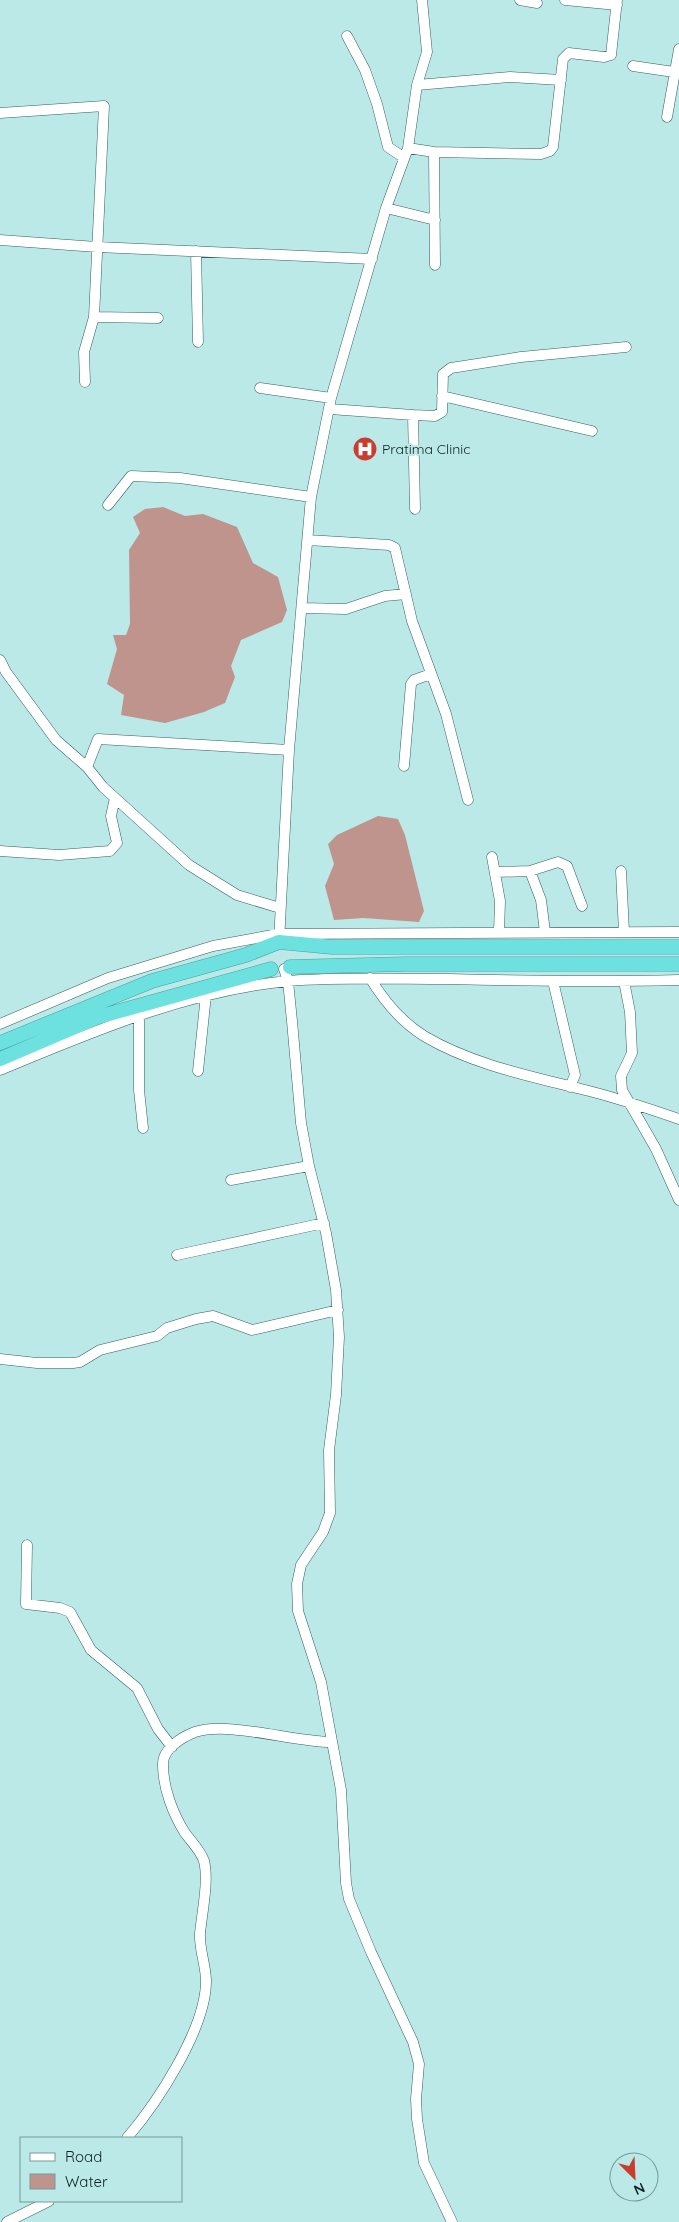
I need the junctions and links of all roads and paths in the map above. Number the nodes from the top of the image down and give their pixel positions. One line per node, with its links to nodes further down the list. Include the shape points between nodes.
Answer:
1 (422, 0): 11 (street, via 427,52)
2 (520, 0): 5 (street)
3 (565, 0): 4 (street)
4 (617, 2): 10 (street, via 611,55 569,53 564,59)
5 (537, 3)
6 (347, 36): 15 (street, via 378,104 388,147)
7 (679, 49): 9 (street)
8 (633, 66): 9 (street)
9 (674, 72): 13 (street)
10 (561, 80): 11 (street, via 510,77); 14 (street, via 550,151 540,154)
11 (417, 85): 15 (street)
12 (0, 113): 19 (street, via 104,106)
13 (667, 117)
14 (434, 152): 15 (street); 17 (street)
15 (405, 153): 16 (street)
16 (386, 208): 17 (street); 21 (street)
17 (436, 220): 22 (street)
18 (0, 240): 19 (street)
19 (97, 247): 20 (street); 23 (street)
20 (196, 251): 21 (street); 25 (street)
21 (372, 259): 30 (street)
22 (435, 265)
23 (94, 316): 24 (street); 27 (street, via 84,352)
24 (158, 318)
25 (198, 342)
26 (626, 347): 29 (street, via 521,357 451,368 443,374)
27 (85, 382)
28 (260, 388): 30 (street)
29 (442, 396): 32 (street, via 443,409 436,416); 33 (street)
30 (331, 398): 31 (street)
31 (330, 409): 32 (street); 34 (street)
32 (413, 415): 36 (street)
33 (592, 431)
34 (311, 497): 35 (street, via 180,478 131,476); 37 (street)
35 (108, 505)
36 (415, 509)
37 (308, 540): 38 (street, via 395,548); 39 (street)
38 (406, 594): 39 (street, via 385,596 346,610); 41 (street, via 414,628)
39 (302, 608): 42 (street)
40 (0, 660): 44 (street, via 56,740)
41 (431, 674): 43 (street, via 411,684); 46 (street, via 446,714)
42 (289, 750): 44 (street, via 98,739); 53 (street)
43 (404, 766)
44 (86, 767): 45 (street)
45 (116, 798): 47 (street, via 111,816 117,843 110,850 59,855); 53 (street, via 189,865 237,895)
46 (468, 800)
47 (0, 852)
48 (492, 857): 51 (street)
49 (530, 871): 51 (street); 52 (street, via 558,862 567,866); 54 (street, via 541,900)
50 (621, 871): 55 (street)
51 (495, 872): 57 (street, via 500,900)
52 (582, 906)
53 (280, 908): 58 (street)
54 (545, 932): 55 (street); 57 (street)
55 (624, 932): 56 (street)
56 (679, 932)
57 (498, 933): 58 (street)
58 (278, 942): 59 (highway, via 332,948); 61 (highway, via 294,956); 61 (highway, via 266,960); 68 (street, via 213,946 108,978); 69 (highway, via 152,981)
59 (679, 947)
60 (679, 964): 61 (highway, via 407,964)
61 (283, 971): 62 (street); 66 (street); 70 (highway, via 98,1017); 77 (street)
62 (370, 978): 64 (street); 73 (street, via 384,1002 424,1036 494,1066)
63 (679, 980): 65 (street)
64 (553, 981): 65 (street); 73 (street, via 575,1075)
65 (624, 981): 74 (street, via 630,1012 632,1053 621,1084)
66 (206, 995): 67 (street); 72 (street)
67 (139, 1016): 71 (street); 76 (street, via 138,1090)
68 (0, 1024)
69 (0, 1043)
70 (0, 1059)
71 (0, 1070)
72 (198, 1072)
73 (570, 1087): 74 (street)
74 (627, 1101): 75 (street); 79 (street, via 656,1150)
75 (679, 1119)
76 (143, 1128)
77 (309, 1166): 78 (street); 80 (street)
78 (231, 1180)
79 (679, 1200)
80 (324, 1223): 81 (street); 82 (street)
81 (177, 1255)
82 (338, 1310): 83 (street, via 252,1330 213,1316 196,1319 167,1328 157,1336 100,1350 80,1362 37,1363); 85 (street, via 339,1364 329,1450 330,1513 323,1532 301,1565 297,1584 300,1624 321,1682)
83 (0, 1359)
84 (27, 1545): 86 (street, via 26,1604 70,1612 90,1650 137,1688 158,1729)
85 (331, 1742): 86 (street, via 216,1730 196,1732); 90 (street, via 341,1790 349,1899 413,2042 419,2064 417,2119 424,2163)
86 (172, 1747): 87 (street, via 162,1763 164,1780 173,1809 204,1864 200,1950 206,1982 202,2008 182,2056)
87 (128, 2137)
88 (47, 2202): 89 (street)
89 (7, 2222)
90 (452, 2222)

